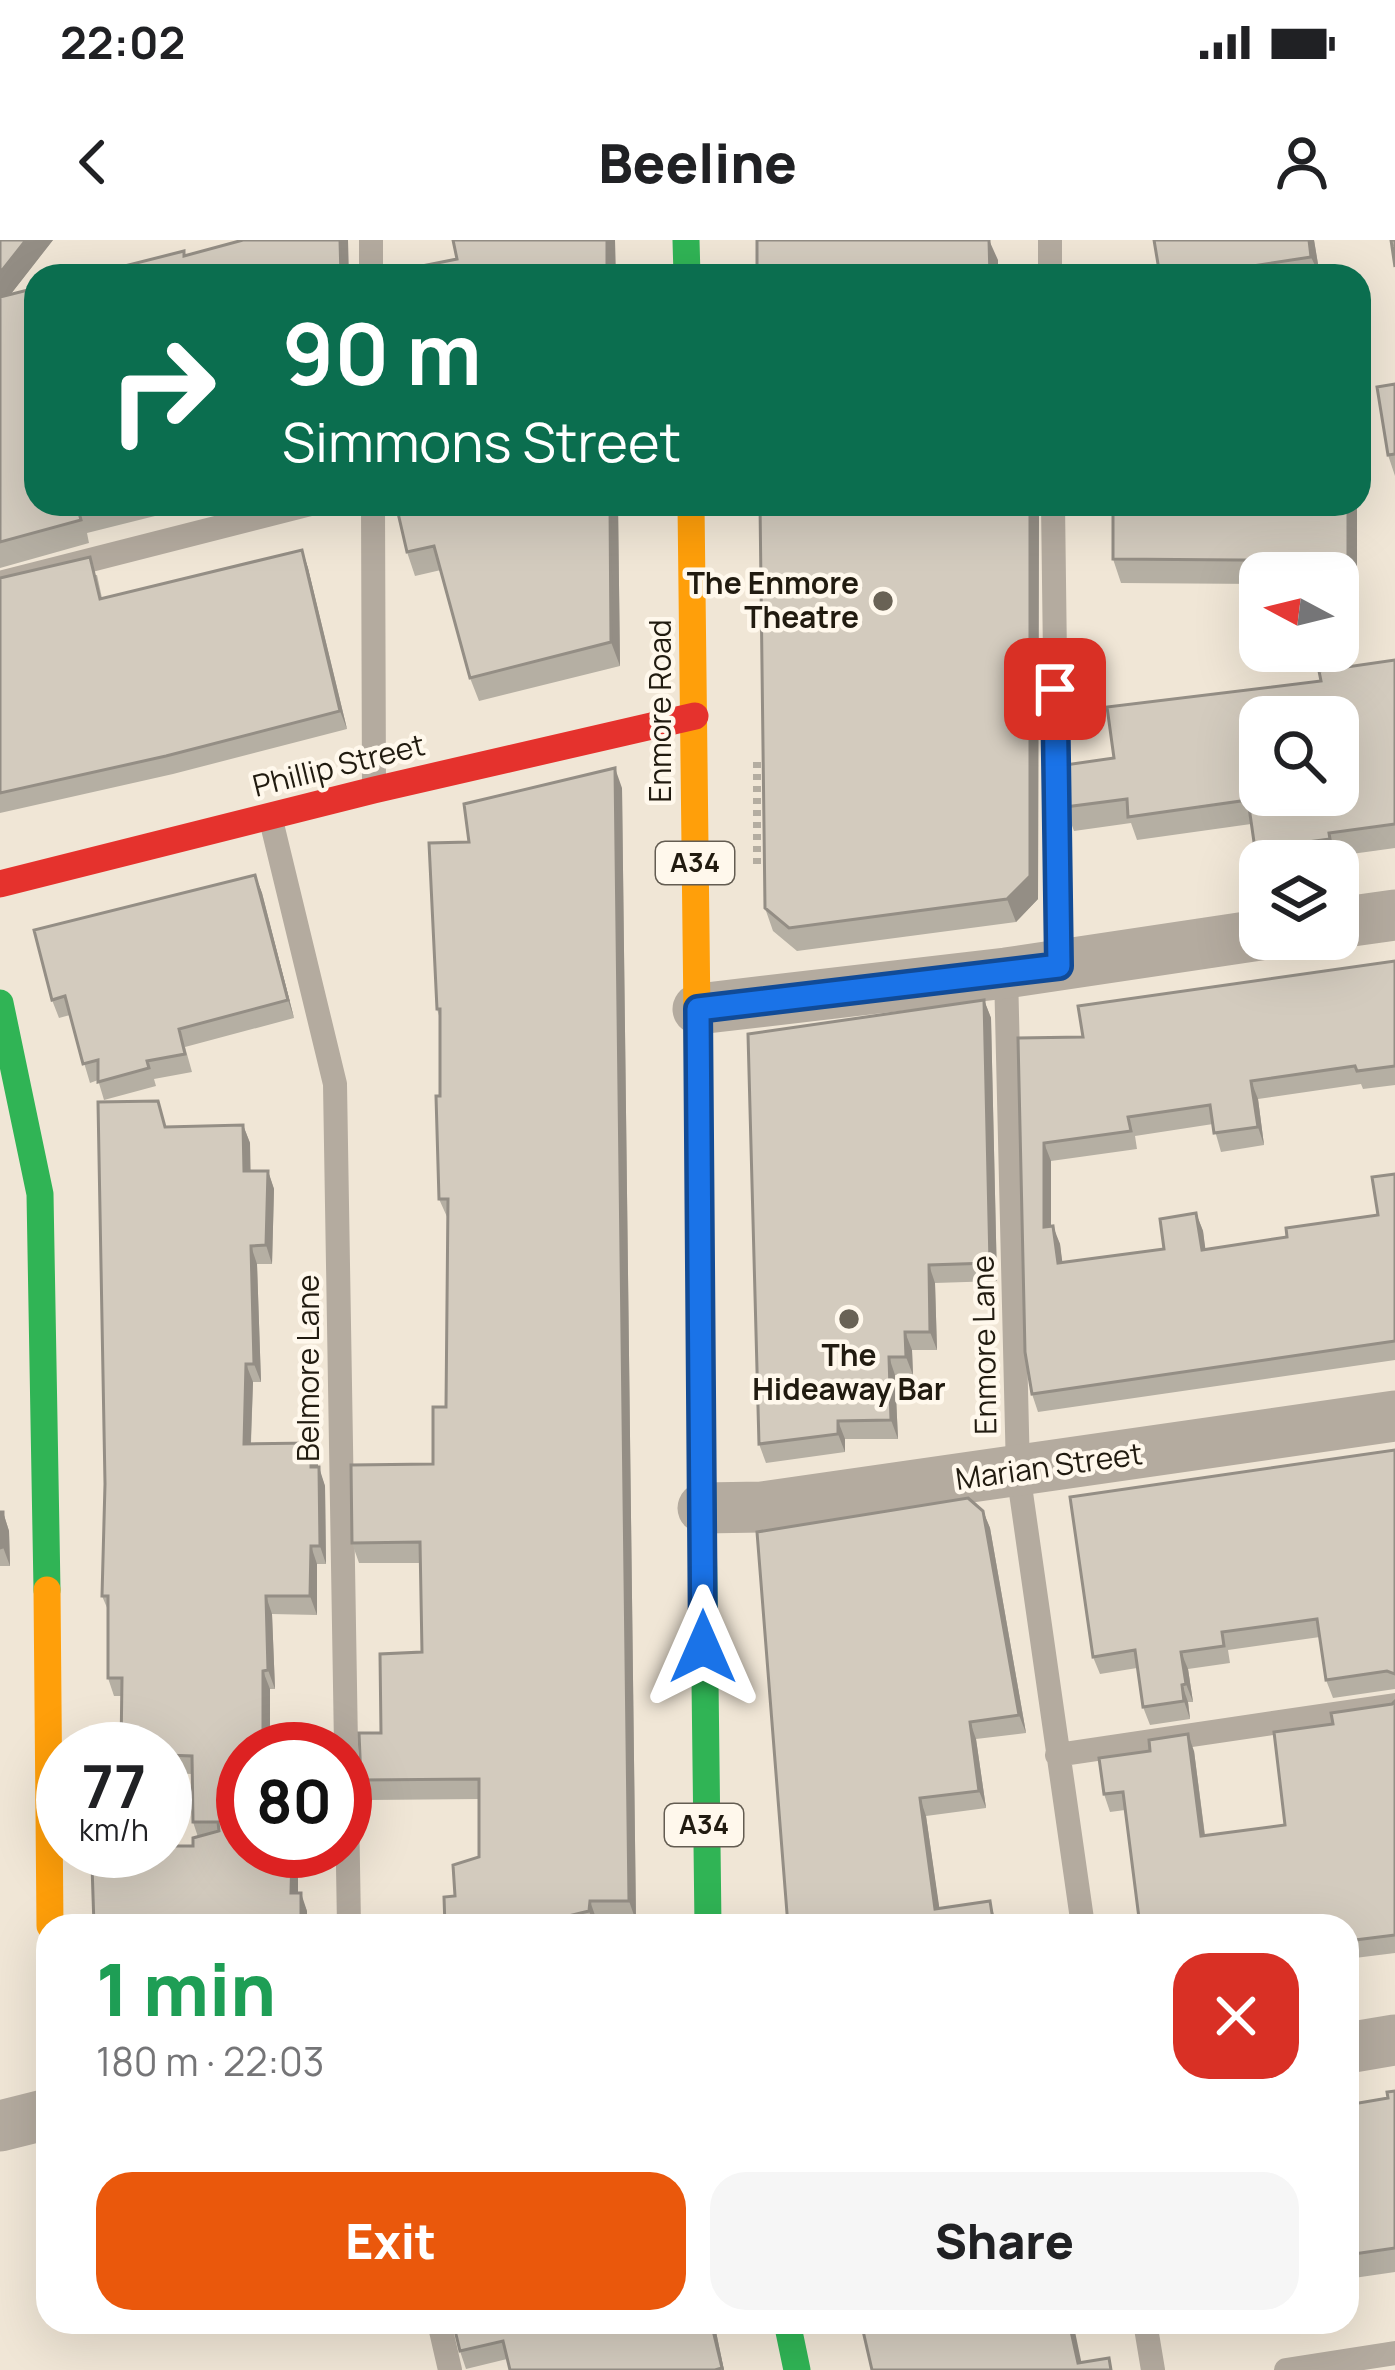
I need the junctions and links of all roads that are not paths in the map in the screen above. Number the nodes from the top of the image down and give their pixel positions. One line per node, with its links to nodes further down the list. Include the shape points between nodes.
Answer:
1 (263, 516): 5 (lane)
2 (373, 516): 7 (lane)
3 (692, 516): 6 (main road, Enmore Road / A34)
4 (1053, 516): 13 (lane)
5 (0, 583)
6 (695, 716): 7 (main road, Phillip Street); 16 (main road, Enmore Road / A34)
7 (374, 790): 8 (main road, Phillip Street)
8 (270, 818): 9 (main road, Phillip Street); 23 (lane, Belmore Lane, via 335,1084)
9 (0, 884)
10 (1395, 915): 11 (street)
11 (1359, 920)
12 (1239, 938): 13 (street)
13 (1059, 966): 14 (street)
14 (1006, 974): 16 (street); 18 (lane, Enmore Lane)
15 (0, 1003): 22 (main road, via 40,1194)
16 (698, 1009): 19 (main road, Enmore Road / A34)
17 (1395, 1416): 18 (street, Marian Street)
18 (1018, 1472): 19 (street, Marian Street); 21 (lane, Enmore Lane)
19 (703, 1508): 24 (main road, Enmore Road / A34)
20 (1395, 1705): 21 (lane)
21 (1057, 1755): 25 (lane, Enmore Lane)
22 (50, 1914)
23 (349, 1914)
24 (708, 1914)
25 (1081, 1914)
26 (1395, 2040): 27 (street)
27 (1359, 2046)
28 (36, 2117): 29 (street)
29 (0, 2126)
30 (443, 2334): 34 (lane)
31 (790, 2334): 35 (main road)
32 (1147, 2334): 36 (lane)
33 (1395, 2353): 37 (lane)
34 (451, 2370)
35 (797, 2370)
36 (1153, 2370)
37 (1286, 2370)

